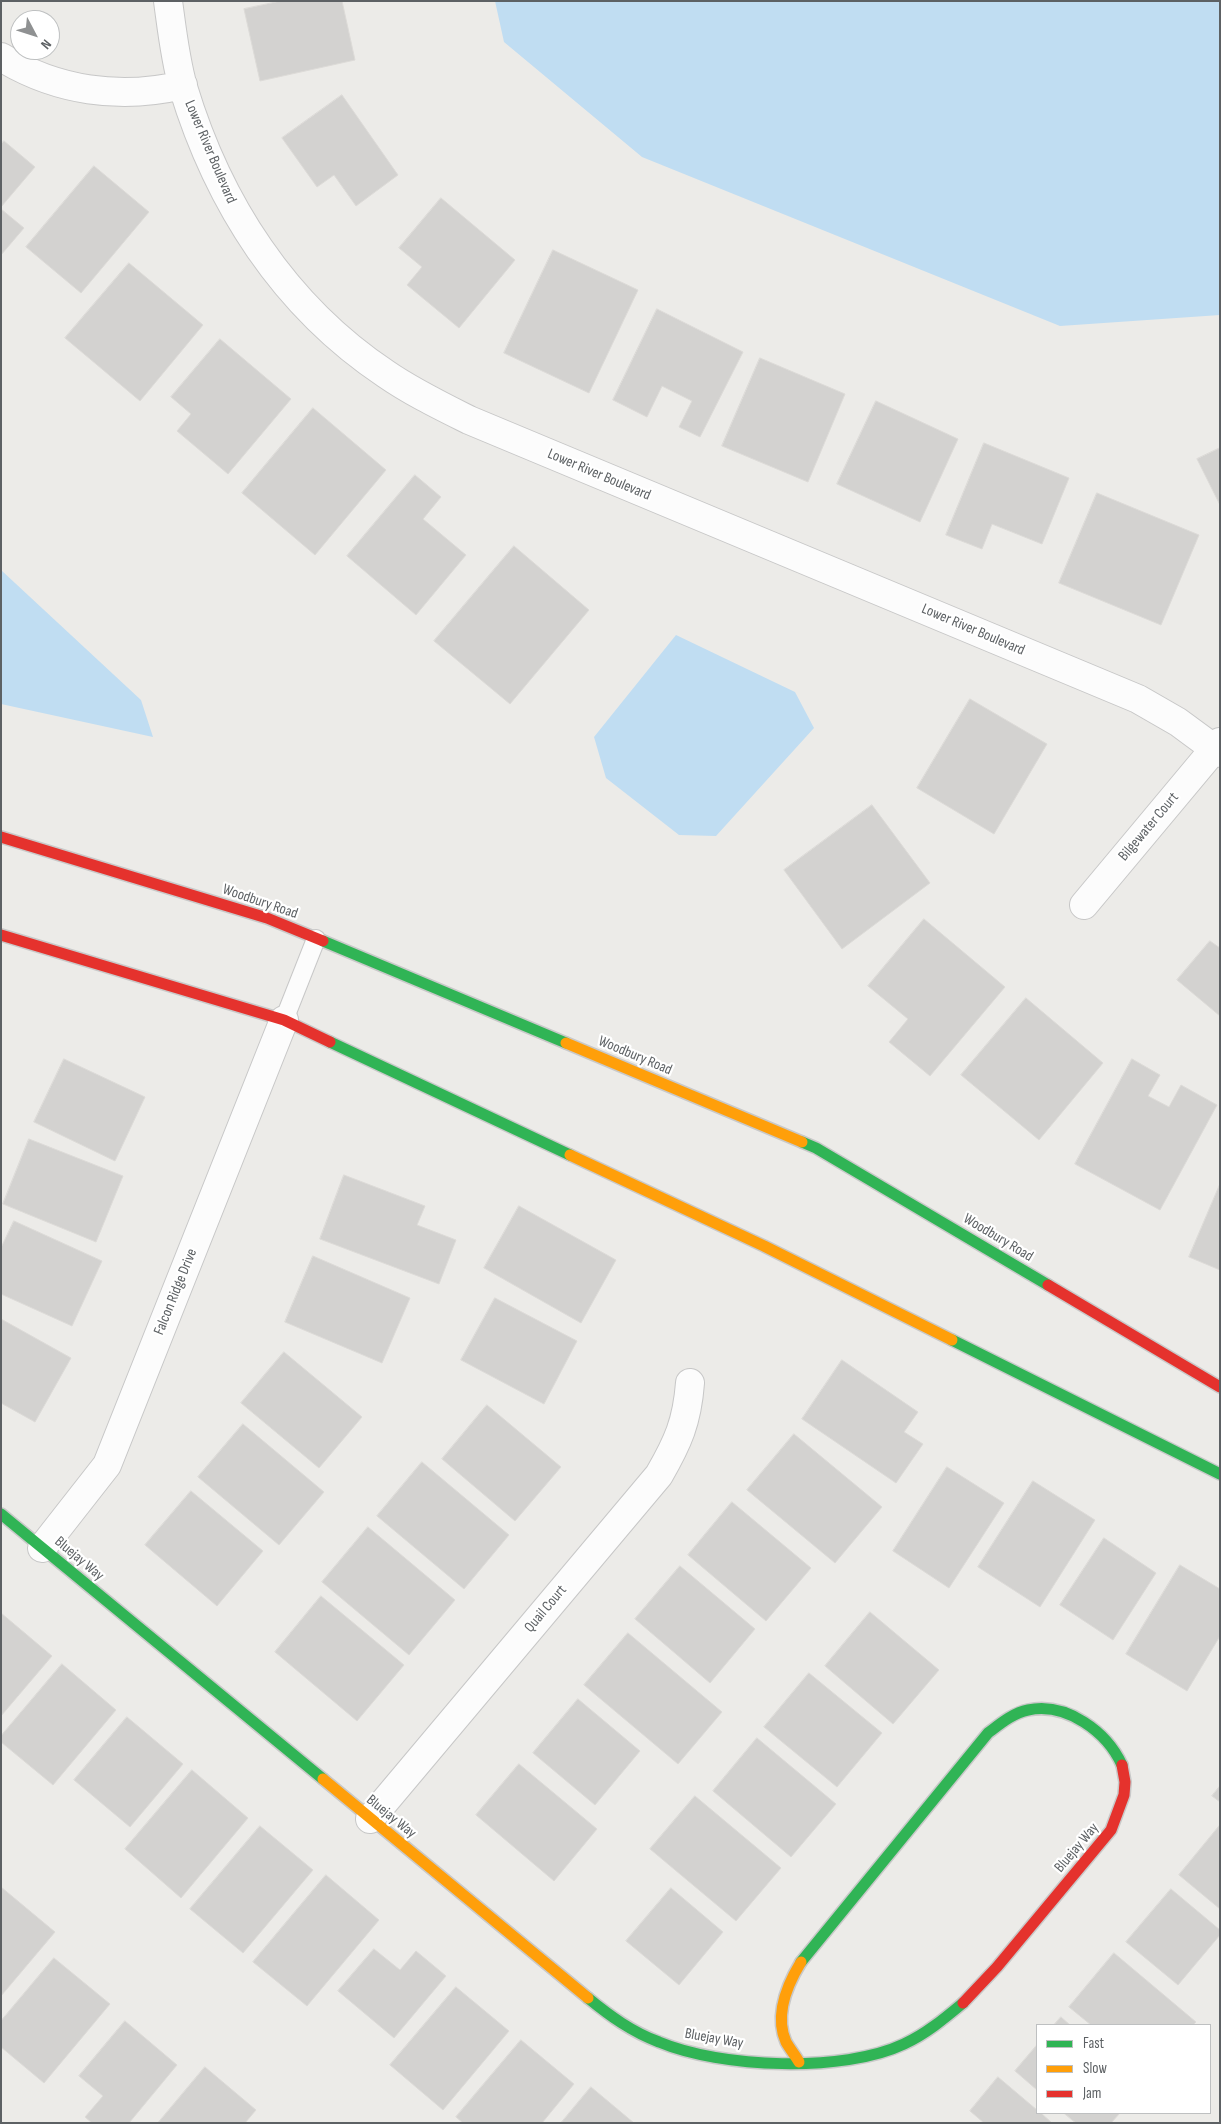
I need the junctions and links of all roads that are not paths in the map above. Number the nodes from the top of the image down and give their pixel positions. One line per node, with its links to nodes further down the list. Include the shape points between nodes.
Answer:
1 (168, 1): 3 (street, Lower River Boulevard)
2 (1, 57): 3 (street, via 41,77 100,92 130,94)
3 (183, 85): 4 (street, Lower River Boulevard, via 211,163 252,240 311,311 349,347 386,375 469,420 1138,699)
4 (1218, 748): 6 (street, Bilgewater Court)
5 (1, 837): 8 (street, Woodbury Road, via 267,918)
6 (1084, 905)
7 (1, 935): 9 (street)
8 (316, 939): 9 (lane); 11 (street, Woodbury Road, via 816,1148)
9 (284, 1020): 12 (street, via 764,1246); 14 (street, Falcon Ridge Drive, via 107,1465)
10 (690, 1383): 15 (street, Quail Court, via 683,1429 659,1475)
11 (1220, 1387)
12 (1220, 1474)
13 (1, 1514): 14 (street, Bluejay Way)
14 (42, 1548): 15 (street, Bluejay Way)
15 (370, 1819): 16 (street, Bluejay Way, via 611,2017 645,2037 678,2049 712,2056)
16 (799, 2062): 16 (street, Bluejay Way, via 785,2038 781,2013 787,1986 804,1957 988,1733 1011,1716 1034,1709 1056,1710 1103,1736 1119,1755 1125,1781 1121,1807 1111,1830 979,1989 952,2014 920,2036 882,2053 840,2062)

